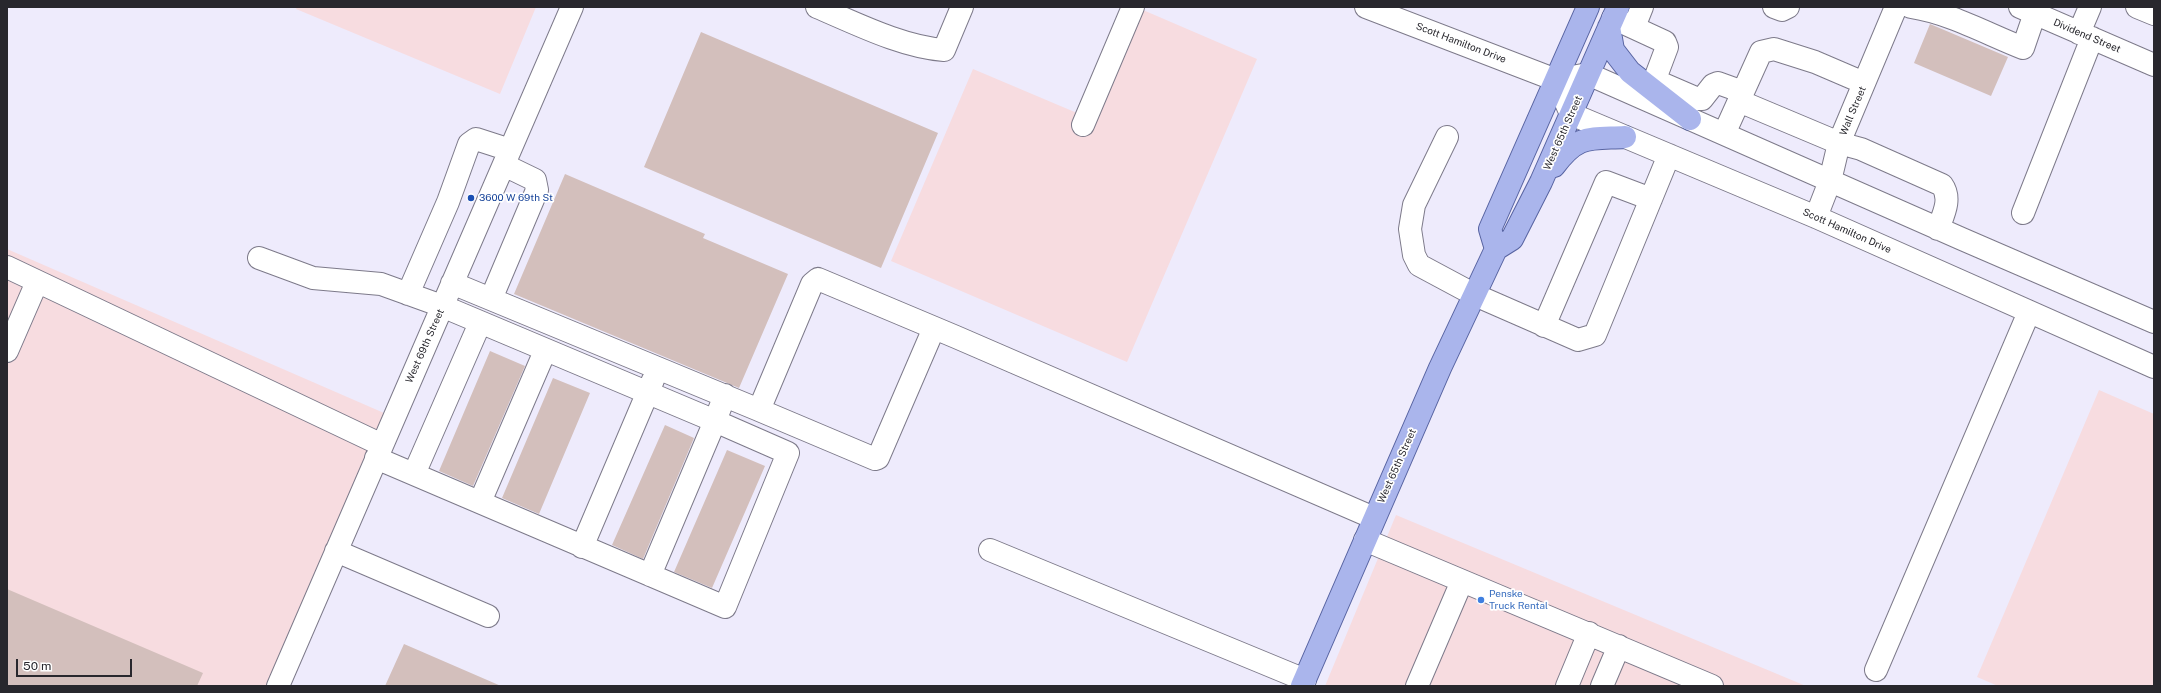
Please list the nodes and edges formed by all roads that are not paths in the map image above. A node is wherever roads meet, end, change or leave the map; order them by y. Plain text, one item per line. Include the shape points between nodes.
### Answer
1 (572, 7) edge
2 (817, 7) edge
3 (962, 7) edge
4 (1133, 7) edge
5 (1366, 7) edge
6 (1588, 7) edge
7 (1642, 7) edge
8 (1774, 7) edge
9 (1788, 7) edge
10 (1896, 7) edge
11 (1911, 7) edge
12 (2090, 7) edge
13 (2137, 7) edge
14 (2028, 10) edge
15 (2154, 14) edge
16 (1613, 17) edge
17 (1634, 27) junction
18 (2086, 36) junction
19 (2154, 65) edge
20 (1588, 74) junction
21 (1556, 80) junction
22 (1864, 83) junction
23 (1651, 89) junction
24 (1741, 97) junction
25 (1571, 114) junction
26 (1690, 119) joint
27 (1083, 125) dead end
28 (1724, 134) junction
29 (1447, 137) dead end
30 (1625, 137) junction
31 (1839, 143) junction
32 (1669, 155) junction
33 (507, 158) junction
34 (1830, 181) junction
35 (1541, 182) junction
36 (1651, 199) junction
37 (2023, 214) dead end
38 (1816, 217) junction
39 (1938, 229) junction
40 (1496, 249) junction
41 (259, 258) dead end
42 (7, 267) edge
43 (452, 283) junction
44 (45, 286) junction
45 (408, 294) junction
46 (1474, 295) junction
47 (491, 299) junction
48 (442, 306) junction
49 (2029, 312) junction
50 (2153, 318) edge
51 (480, 322) junction
52 (1544, 326) junction
53 (934, 328) junction
54 (7, 351) edge
55 (545, 351) junction
56 (2154, 367) edge
57 (658, 368) junction
58 (648, 393) junction
59 (725, 395) junction
60 (759, 410) junction
61 (715, 421) junction
62 (379, 452) junction
63 (414, 474) junction
64 (480, 502) junction
65 (1374, 518) junction
66 (1365, 540) junction
67 (582, 546) junction
68 (990, 550) dead end
69 (336, 551) junction
70 (650, 575) junction
71 (1462, 580) junction
72 (488, 616) dead end
73 (1589, 634) junction
74 (1619, 646) junction
75 (1876, 670) dead end
76 (1678, 679) edge
77 (1303, 683) edge
78 (278, 686) edge
79 (1417, 686) edge
80 (1567, 686) edge
81 (1602, 686) edge
82 (1712, 686) edge

1 - 33 street, West 69th Street
2 - 3 street via 927,49 944,50
4 - 27 street
5 - 21 street, Scott Hamilton Drive
6 - 21 main road
7 - 17 street
8 - 9 street via 1782,10
10 - 22 street, Wall Street
11 - 14 street via 1969,26 2023,48
12 - 18 street
13 - 15 street
14 - 18 street, Dividend Street
16 - 17 street
16 - 20 main road, West 65th Street
16 - 23 main road via 1613,50 1630,72
17 - 23 street via 1665,42 1667,47
18 - 19 street, Dividend Street
18 - 37 street
20 - 21 street
20 - 23 street
20 - 25 main road, West 65th Street
21 - 25 street
21 - 40 main road via 1490,229
22 - 24 street via 1815,62 1774,49 1762,52
22 - 31 street, Wall Street
23 - 24 street via 1702,99 1713,85 1718,83
23 - 26 main road
24 - 28 street
24 - 31 street
25 - 30 street, Scott Hamilton Drive
25 - 35 main road, West 65th Street
26 - 28 street
28 - 34 street
29 - 46 street via 1414,205 1410,229 1412,245 1419,265
30 - 32 street, Scott Hamilton Drive
30 - 35 main road via 1577,142 1563,154
31 - 34 street, Wall Street
31 - 39 street via 1867,152 1942,185 1947,199
32 - 36 street
32 - 38 street, Scott Hamilton Drive
33 - 43 street, West 69th Street
33 - 45 street via 476,139 469,144 448,202
33 - 47 street via 535,180 537,190
34 - 38 street, Wall Street
34 - 39 street
35 - 40 main road, West 65th Street via 1512,239
36 - 52 street via 1595,335 1578,340
36 - 52 street via 1606,182
38 - 49 street, Scott Hamilton Drive
39 - 50 street
40 - 46 main road, West 65th Street
41 - 45 street via 312,278 381,284
42 - 44 street
43 - 47 street
43 - 48 street, West 69th Street
44 - 54 street
44 - 62 street via 301,408
45 - 48 street
46 - 52 street
46 - 65 main road, West 65th Street
47 - 57 street
48 - 51 street
48 - 62 street, West 69th Street
49 - 56 street, Scott Hamilton Drive
49 - 75 street
51 - 55 street
51 - 63 street
53 - 60 street via 818,279 815,280
53 - 60 street via 878,458 875,459
53 - 65 street
55 - 58 street
55 - 64 street
57 - 58 street
57 - 59 street
58 - 61 street
58 - 67 street
59 - 60 street
59 - 61 street
61 - 70 street
61 - 70 street via 788,453 728,600 725,607
62 - 63 street
62 - 69 street, West 69th Street
63 - 64 street
64 - 67 street
65 - 66 main road, West 65th Street
66 - 71 street
66 - 77 main road, West 65th Street
67 - 70 street
68 - 77 street
69 - 72 street
69 - 78 street, West 69th Street
71 - 73 street
71 - 79 street
73 - 74 street
73 - 80 street
74 - 76 street
74 - 81 street
76 - 82 street

